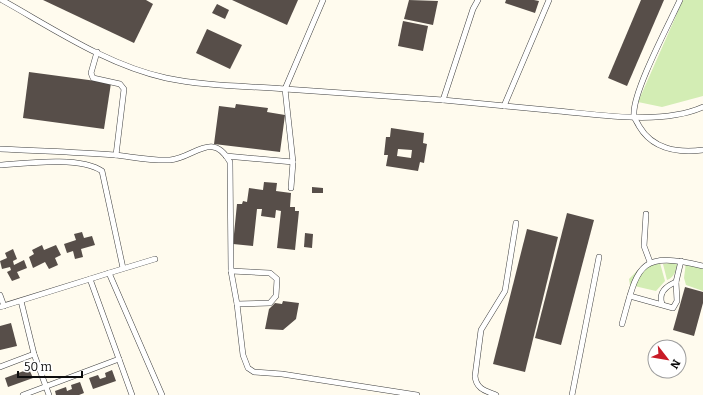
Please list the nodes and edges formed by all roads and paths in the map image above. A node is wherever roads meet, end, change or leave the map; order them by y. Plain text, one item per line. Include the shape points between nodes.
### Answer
1 (2, 0) edge
2 (323, 0) edge
3 (478, 0) edge
4 (548, 0) edge
5 (680, 0) edge
6 (97, 52) junction
7 (284, 89) junction
8 (443, 100) junction
9 (504, 106) junction
10 (703, 108) edge
11 (634, 116) junction
12 (0, 149) edge
13 (703, 150) edge
14 (116, 155) junction
15 (226, 156) junction
16 (293, 162) junction
17 (0, 165) edge
18 (291, 188) dead end
19 (646, 214) dead end
20 (516, 223) dead end
21 (599, 257) dead end
22 (155, 259) dead end
23 (681, 260) junction
24 (650, 262) junction
25 (703, 266) edge
26 (123, 268) junction
27 (231, 271) junction
28 (109, 274) junction
29 (90, 279) junction
30 (676, 282) junction
31 (0, 295) edge
32 (630, 296) junction
33 (21, 301) junction
34 (238, 304) junction
35 (662, 304) junction
36 (2, 307) edge
37 (622, 324) dead end
38 (34, 354) junction
39 (119, 359) junction
40 (0, 367) edge
41 (46, 388) junction
42 (23, 395) edge
43 (49, 395) edge
44 (132, 395) edge
45 (162, 395) edge
46 (417, 395) edge
47 (496, 395) edge
48 (572, 395) edge

1 - 6 lane
2 - 7 lane
3 - 8 lane
4 - 9 lane
5 - 11 lane via 637,96
6 - 7 lane via 128,67 167,78
6 - 14 lane via 93,78 120,84 124,89
7 - 8 lane
7 - 16 lane
8 - 9 lane
9 - 11 lane via 620,117
10 - 11 lane via 665,117
11 - 13 lane via 644,134 662,147 688,152
12 - 14 lane
14 - 15 lane via 171,160 182,158 207,146 214,147
15 - 16 lane
15 - 27 lane via 230,162 231,178
16 - 18 lane
17 - 26 lane via 34,162 81,163 95,166 102,172
19 - 24 lane via 644,246
20 - 47 lane via 505,291 481,330 474,376 479,387
21 - 48 lane
22 - 26 lane
23 - 24 lane
23 - 25 lane
23 - 30 lane
24 - 32 lane via 638,274
26 - 28 lane
27 - 34 lane
27 - 34 lane via 270,273 277,279 276,296 270,303
28 - 29 lane
28 - 45 lane
29 - 33 lane
29 - 39 lane
30 - 35 lane via 662,292
30 - 35 lane via 675,306 673,308
31 - 36 lane
32 - 35 lane
32 - 37 lane
33 - 36 lane
33 - 38 lane
34 - 46 lane via 243,355 248,368 254,372
38 - 40 lane
38 - 41 lane
39 - 41 lane
39 - 44 lane
41 - 42 lane
41 - 43 lane

